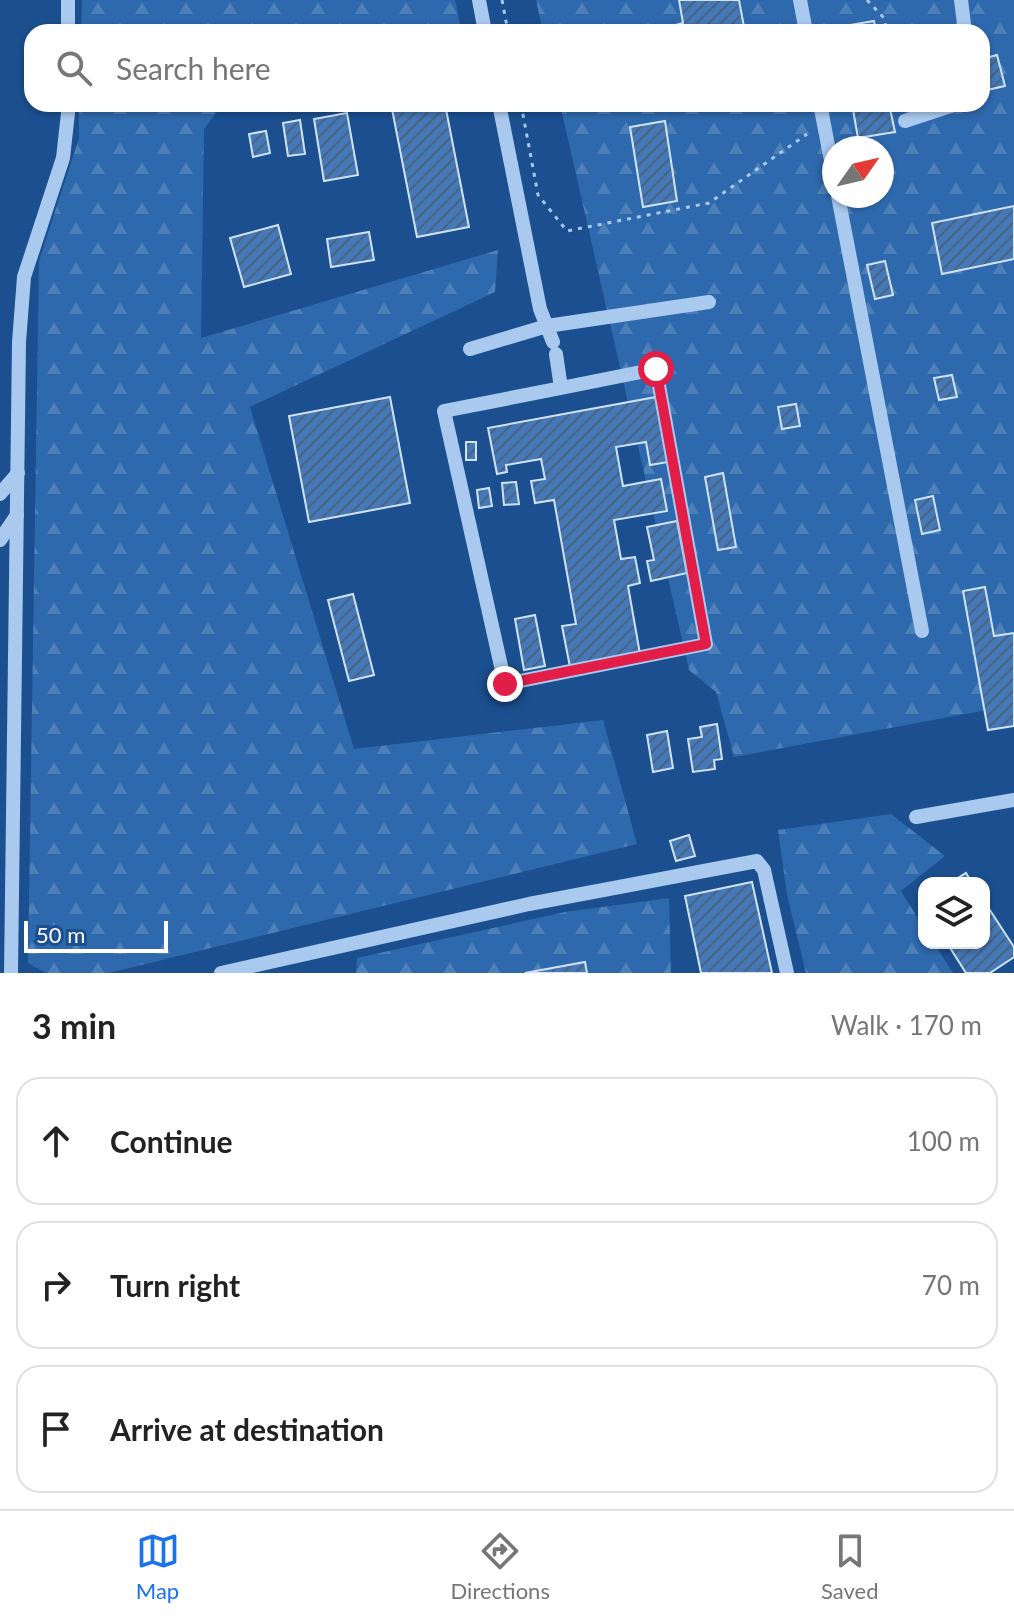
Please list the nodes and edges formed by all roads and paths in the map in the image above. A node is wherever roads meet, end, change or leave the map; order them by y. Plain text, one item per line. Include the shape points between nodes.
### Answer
1 (68, 0) edge
2 (479, 0) edge
3 (502, 0) edge
4 (800, 0) edge
5 (867, 0) edge
6 (961, 0) edge
7 (68, 24) edge
8 (484, 24) edge
9 (506, 24) edge
10 (804, 24) edge
11 (885, 24) edge
12 (964, 24) edge
13 (68, 112) edge
14 (501, 112) edge
15 (522, 112) edge
16 (821, 112) edge
17 (932, 112) edge
18 (905, 121) dead end
19 (823, 122) junction
20 (826, 136) edge
21 (840, 208) edge
22 (709, 302) dead end
23 (547, 326) junction
24 (470, 349) dead end
25 (561, 388) junction
26 (18, 473) junction
27 (0, 494) edge
28 (17, 515) junction
29 (0, 540) edge
30 (922, 631) dead end
31 (1014, 800) edge
32 (916, 817) dead end
33 (11, 973) edge
34 (221, 973) edge
35 (787, 973) edge

1 - 7 street
2 - 8 street
3 - 9 path
4 - 10 street
5 - 11 path
6 - 12 street
13 - 26 street via 63,158 24,277
14 - 23 street
15 - 19 path via 538,195 567,231 709,203
16 - 19 street
17 - 18 street
19 - 20 street
21 - 30 street
22 - 23 street
23 - 24 street
23 - 25 street
25 - 25 street via 656,369 706,644 505,684 444,411
26 - 27 street
26 - 28 street
28 - 29 street
28 - 33 street
31 - 32 street
34 - 35 street via 529,904 757,861 764,870

